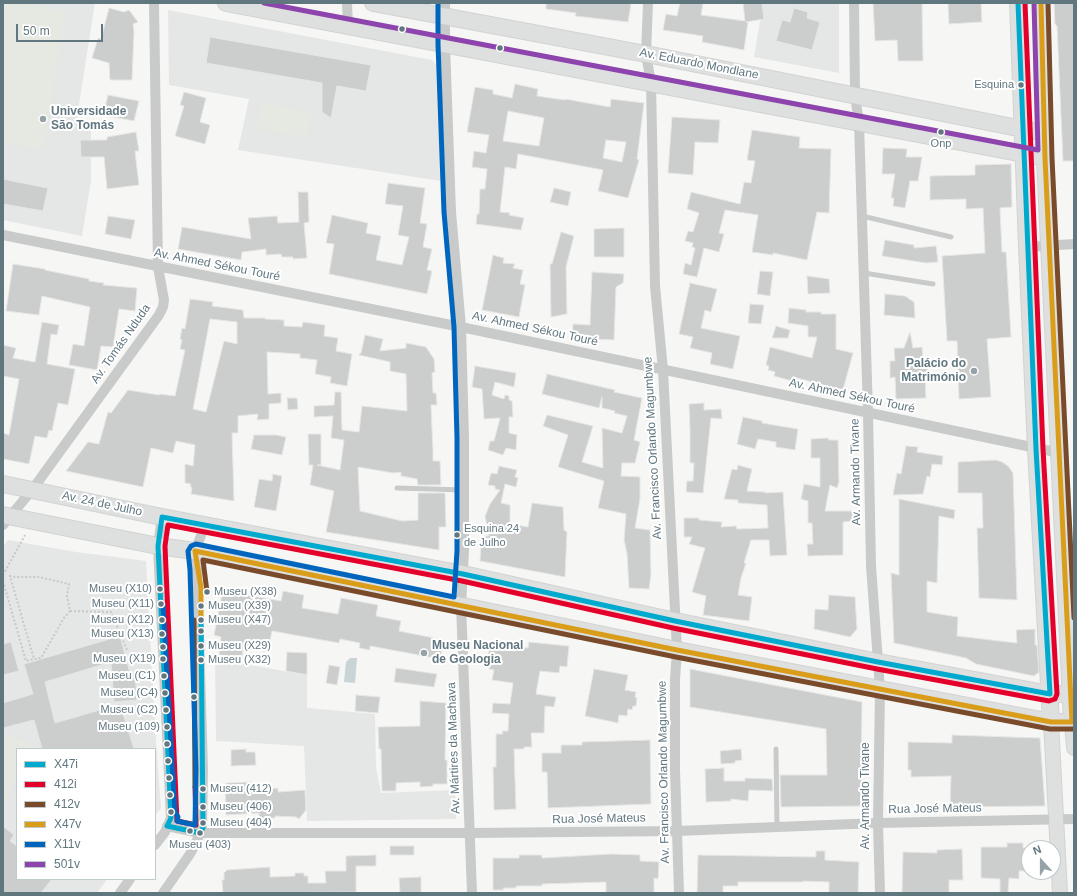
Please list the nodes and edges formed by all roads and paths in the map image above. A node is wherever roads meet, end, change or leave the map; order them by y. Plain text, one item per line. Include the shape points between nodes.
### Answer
1 (154, 3) edge
2 (226, 3) edge
3 (346, 3) edge
4 (373, 3) edge
5 (648, 3) edge
6 (854, 3) edge
7 (1018, 3) edge
8 (1041, 3) edge
9 (445, 10) edge
10 (348, 26) junction
11 (445, 44) junction
12 (646, 54) junction
13 (651, 83) junction
14 (855, 95) junction
15 (859, 123) junction
16 (1023, 129) junction
17 (1045, 132) junction
18 (1023, 154) junction
19 (1045, 158) junction
20 (862, 216) junction
21 (3, 235) edge
22 (951, 237) dead end
23 (1074, 244) edge
24 (1049, 245) junction
25 (1027, 247) junction
26 (158, 267) junction
27 (864, 273) junction
28 (933, 284) dead end
29 (461, 327) junction
30 (663, 370) junction
31 (868, 413) junction
32 (1036, 449) junction
33 (1060, 453) junction
34 (3, 484) edge
35 (397, 488) dead end
36 (32, 490) junction
37 (464, 490) junction
38 (162, 517) junction
39 (5, 519) edge
40 (205, 525) junction
41 (25, 536) dead end
42 (158, 546) junction
43 (194, 551) junction
44 (462, 574) junction
45 (3, 575) edge
46 (3, 582) edge
47 (461, 605) junction
48 (70, 611) junction
49 (675, 621) junction
50 (127, 650) dead end
51 (677, 650) junction
52 (34, 659) junction
53 (878, 662) junction
54 (880, 689) junction
55 (1050, 694) junction
56 (1073, 694) edge
57 (1051, 722) junction
58 (1072, 722) junction
59 (1074, 748) edge
60 (776, 749) dead end
61 (1056, 819) junction
62 (1074, 819) edge
63 (878, 823) junction
64 (168, 825) junction
65 (777, 827) junction
66 (677, 831) junction
67 (201, 832) junction
68 (471, 833) junction
69 (156, 838) edge
70 (156, 843) edge
71 (124, 880) edge
72 (129, 880) edge
73 (114, 893) edge
74 (120, 893) edge
75 (164, 893) edge
76 (472, 893) edge
77 (679, 893) edge
78 (880, 893) edge
79 (1060, 893) edge

1 - 26 street, Av. Tomás Nduda
2 - 10 main road
3 - 10 street
4 - 9 main road, Av. Eduardo Mondlane
5 - 12 street, Av. Francisco Orlando Magumbwe
6 - 14 street, Av. Armando Tivane
7 - 16 main road
8 - 17 main road
9 - 11 street, Av. Mártires da Machava
9 - 12 main road, Av. Eduardo Mondlane
10 - 11 main road
11 - 13 main road
11 - 29 street, Av. Mártires da Machava via 451,212
12 - 13 street, Av. Francisco Orlando Magumbwe
12 - 14 main road, Av. Eduardo Mondlane
13 - 15 main road
13 - 30 street, Av. Francisco Orlando Magumbwe via 654,286
14 - 15 street, Av. Armando Tivane
14 - 16 main road, Av. Eduardo Mondlane
15 - 18 main road
15 - 20 street, Av. Armando Tivane
16 - 17 main road, Av. Eduardo Mondlane
16 - 18 main road
17 - 19 main road
18 - 19 main road
18 - 25 main road
19 - 24 main road
20 - 22 lane
20 - 27 street, Av. Armando Tivane
21 - 26 street, Av. Ahmed Sékou Touré
23 - 24 street
24 - 25 street
24 - 33 main road
25 - 32 main road
26 - 29 street, Av. Ahmed Sékou Touré
26 - 36 street, Av. Tomás Nduda via 164,300 159,315
27 - 28 lane
27 - 31 street, Av. Armando Tivane
29 - 30 street, Av. Ahmed Sékou Touré
29 - 37 street, Av. Mártires da Machava
30 - 31 street, Av. Ahmed Sékou Touré
30 - 49 street, Av. Francisco Orlando Magumbwe
31 - 32 street, Av. Ahmed Sékou Touré
31 - 53 street, Av. Armando Tivane via 870,566
32 - 33 street, Av. Ahmed Sékou Touré
32 - 55 main road
33 - 56 main road
34 - 36 main road, Av. 24 de Julho
35 - 37 lane
36 - 38 main road, Av. 24 de Julho
36 - 39 street, Av. Tomás Nduda
37 - 44 street, Av. Mártires da Machava
38 - 40 main road, Av. 24 de Julho
38 - 42 street
39 - 42 main road
40 - 43 street
40 - 44 main road, Av. 24 de Julho
41 - 45 path
42 - 43 main road
42 - 64 street
43 - 47 main road
43 - 67 street via 197,570 202,727
44 - 47 street, Av. Mártires da Machava
44 - 49 main road, Av. 24 de Julho
46 - 52 path via 26,661
47 - 51 main road
47 - 68 street, Av. Mártires da Machava
48 - 50 path via 111,612
48 - 52 path via 41,658
48 - 52 path via 68,584 39,577 10,576
49 - 51 street, Av. Francisco Orlando Magumbwe
49 - 53 main road, Av. 24 de Julho
51 - 54 main road
51 - 66 street, Av. Francisco Orlando Magumbwe
53 - 54 street, Av. Armando Tivane
53 - 55 main road, Av. 24 de Julho
54 - 57 main road
54 - 63 street, Av. Armando Tivane
55 - 56 main road, Av. 24 de Julho
55 - 57 main road
56 - 58 main road
57 - 58 main road
57 - 61 main road
58 - 59 main road
60 - 65 lane
61 - 62 street, Rua José Mateus
61 - 63 street, Rua José Mateus
61 - 79 main road
63 - 65 street, Rua José Mateus
63 - 78 street, Av. Armando Tivane
64 - 67 street, Rua José Mateus
64 - 69 lane
64 - 70 street
65 - 66 street, Rua José Mateus
66 - 68 street, Rua José Mateus
66 - 77 street, Av. Francisco Orlando Magumbwe
67 - 68 street, Rua José Mateus
67 - 75 street
68 - 76 street, Av. Mártires da Machava
71 - 73 lane
72 - 74 street

